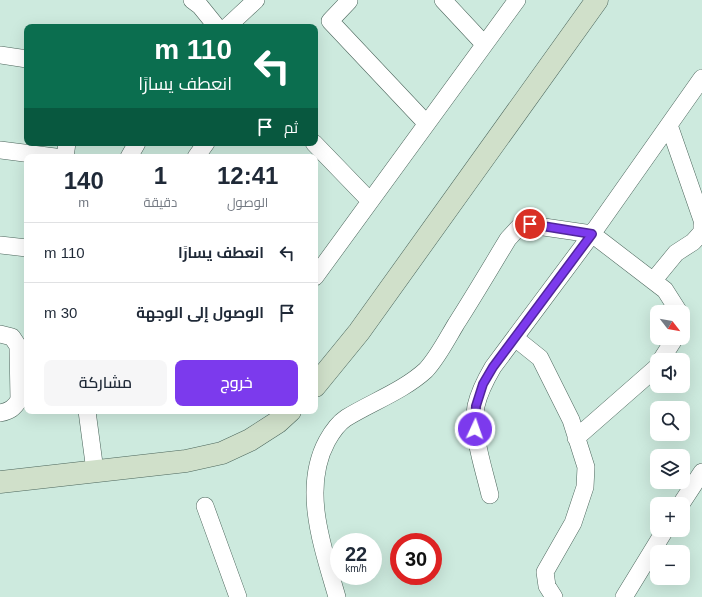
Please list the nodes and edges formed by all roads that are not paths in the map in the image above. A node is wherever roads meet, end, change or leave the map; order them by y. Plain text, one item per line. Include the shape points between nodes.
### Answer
1 (192, 0) edge
2 (256, 0) edge
3 (443, 0) edge
4 (516, 0) edge
5 (597, 0) edge
6 (349, 1) dead end
7 (215, 24) edge
8 (230, 24) edge
9 (484, 44) junction
10 (0, 55) edge
11 (24, 59) edge
12 (702, 78) edge
13 (426, 123) junction
14 (669, 125) junction
15 (317, 146) edge
16 (0, 150) edge
17 (31, 154) edge
18 (370, 201) junction
19 (702, 220) edge
20 (702, 225) edge
21 (592, 234) junction
22 (0, 245) edge
23 (24, 248) edge
24 (318, 273) edge
25 (653, 281) junction
26 (675, 305) edge
27 (0, 334) edge
28 (515, 338) junction
29 (650, 373) edge
30 (318, 382) edge
31 (0, 413) edge
32 (87, 414) edge
33 (287, 414) edge
34 (576, 438) junction
35 (95, 471) junction
36 (702, 472) edge
37 (0, 482) edge
38 (490, 495) dead end
39 (686, 497) edge
40 (205, 506) dead end
41 (662, 537) edge
42 (238, 597) edge
43 (336, 597) edge
44 (554, 597) edge
45 (624, 597) edge

1 - 7 street
2 - 8 street
3 - 9 street
4 - 9 street
5 - 30 street via 359,332
6 - 13 street via 330,21
9 - 13 street
10 - 11 street
12 - 14 street
13 - 18 street
14 - 19 street
14 - 21 street
15 - 18 street
16 - 17 street
18 - 24 street
20 - 25 street via 702,232 693,242 676,253
21 - 25 street
21 - 28 street
21 - 43 street via 530,224 519,227 508,239 428,368 414,380 345,419 333,430 322,449 316,470 315,498 320,536
22 - 23 street
25 - 26 street via 665,290
27 - 31 street via 12,337 18,346 19,400 15,407
28 - 34 street via 540,358 571,420
28 - 38 street via 483,384 476,406 475,429
29 - 34 street
32 - 35 street
33 - 35 street via 250,440 222,453 186,461
34 - 44 street via 586,467 585,487 573,523 545,572 547,586
35 - 37 street
36 - 39 street
40 - 42 street
41 - 45 street

